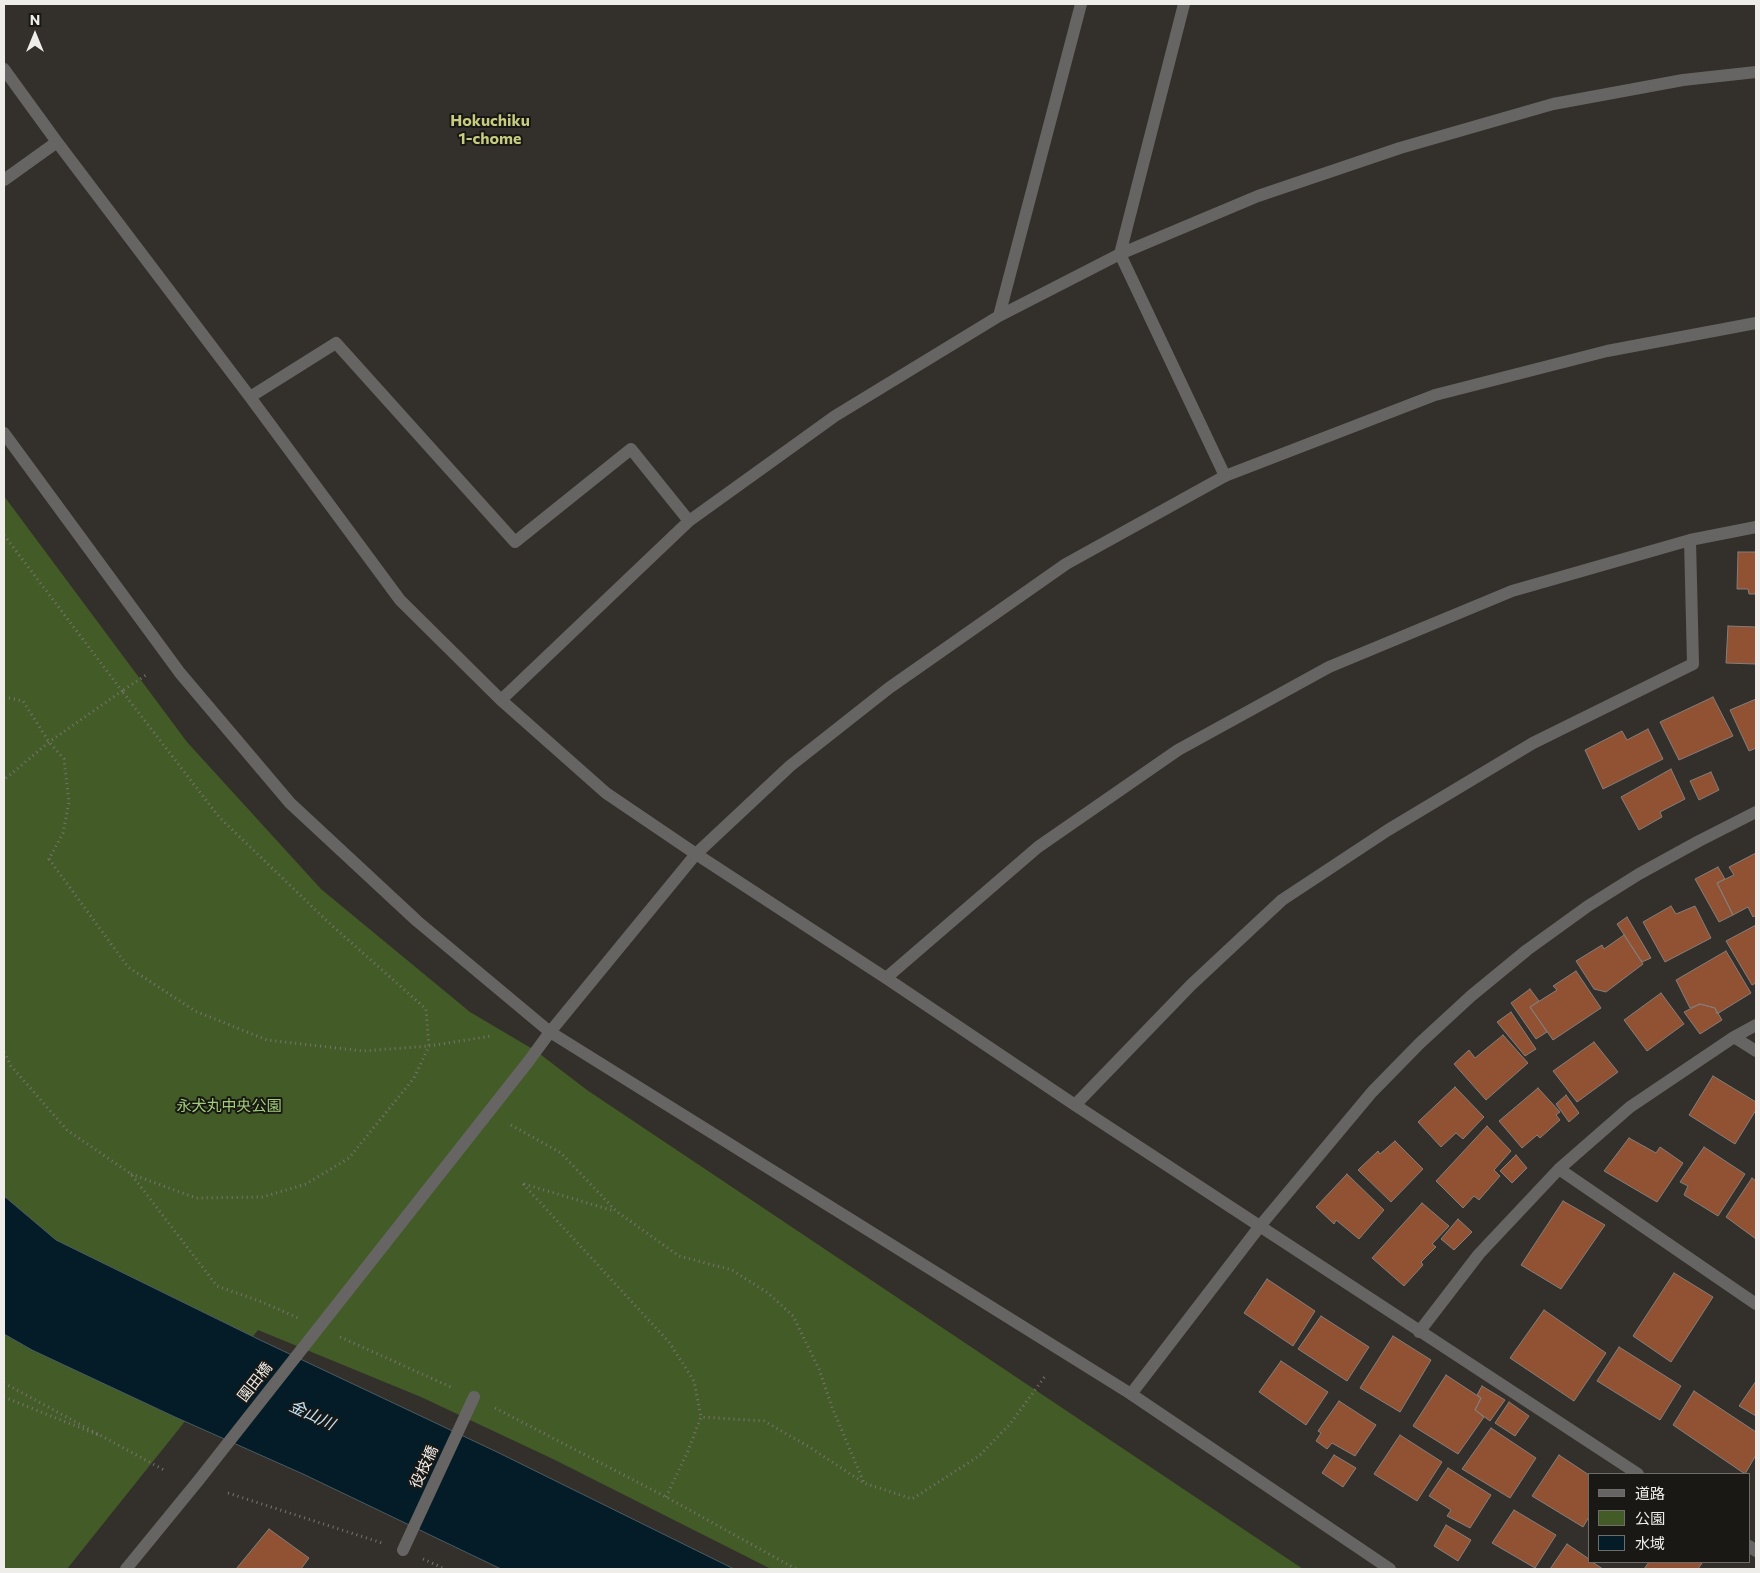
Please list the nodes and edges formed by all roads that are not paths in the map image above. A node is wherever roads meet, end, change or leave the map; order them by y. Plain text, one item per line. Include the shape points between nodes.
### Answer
1 (1081, 4) edge
2 (1184, 4) edge
3 (4, 69) edge
4 (1756, 72) edge
5 (57, 142) junction
6 (4, 180) edge
7 (1120, 254) junction
8 (999, 316) junction
9 (1756, 323) edge
10 (250, 397) junction
11 (4, 433) edge
12 (1225, 476) junction
13 (689, 521) junction
14 (1756, 527) edge
15 (1690, 540) junction
16 (501, 700) junction
17 (1756, 812) edge
18 (696, 854) junction
19 (886, 978) junction
20 (1756, 1025) edge
21 (550, 1032) junction
22 (1734, 1037) junction
23 (1756, 1051) edge
24 (1075, 1105) junction
25 (1559, 1169) junction
26 (1260, 1226) junction
27 (1756, 1304) edge
28 (1419, 1332) junction
29 (1131, 1394) junction
30 (474, 1397) road end
31 (1636, 1473) edge
32 (403, 1550) road end
33 (126, 1569) edge
34 (1390, 1569) edge

1 - 8 street
2 - 7 street
3 - 5 street
4 - 7 street via 1683,80 1552,104 1400,148 1258,196
5 - 6 street
5 - 10 street
7 - 8 street
7 - 12 street
8 - 13 street via 835,416
9 - 12 street, 園田橋 via 1607,351 1435,395
10 - 13 street via 336,343 516,542 630,450
10 - 16 street via 400,600
11 - 21 street via 180,673 290,803 417,921
12 - 18 street, 園田橋 via 1066,564 889,688 790,766
13 - 16 street
14 - 15 street
15 - 19 street via 1512,591 1312,676 1178,750 1038,847
15 - 24 street via 1692,664 1533,743 1388,830 1282,900 1191,985
16 - 18 street via 606,792
17 - 26 street via 1690,845 1588,906 1471,996 1372,1092
18 - 19 street
18 - 21 street, 園田橋
19 - 24 street
20 - 22 street
21 - 29 street
21 - 33 street, 園田橋
22 - 23 street
22 - 25 street via 1630,1107
24 - 26 street
25 - 27 street
25 - 28 street via 1479,1254
26 - 28 street
26 - 29 street
28 - 31 street
29 - 34 street
30 - 32 street, 役枝橋

